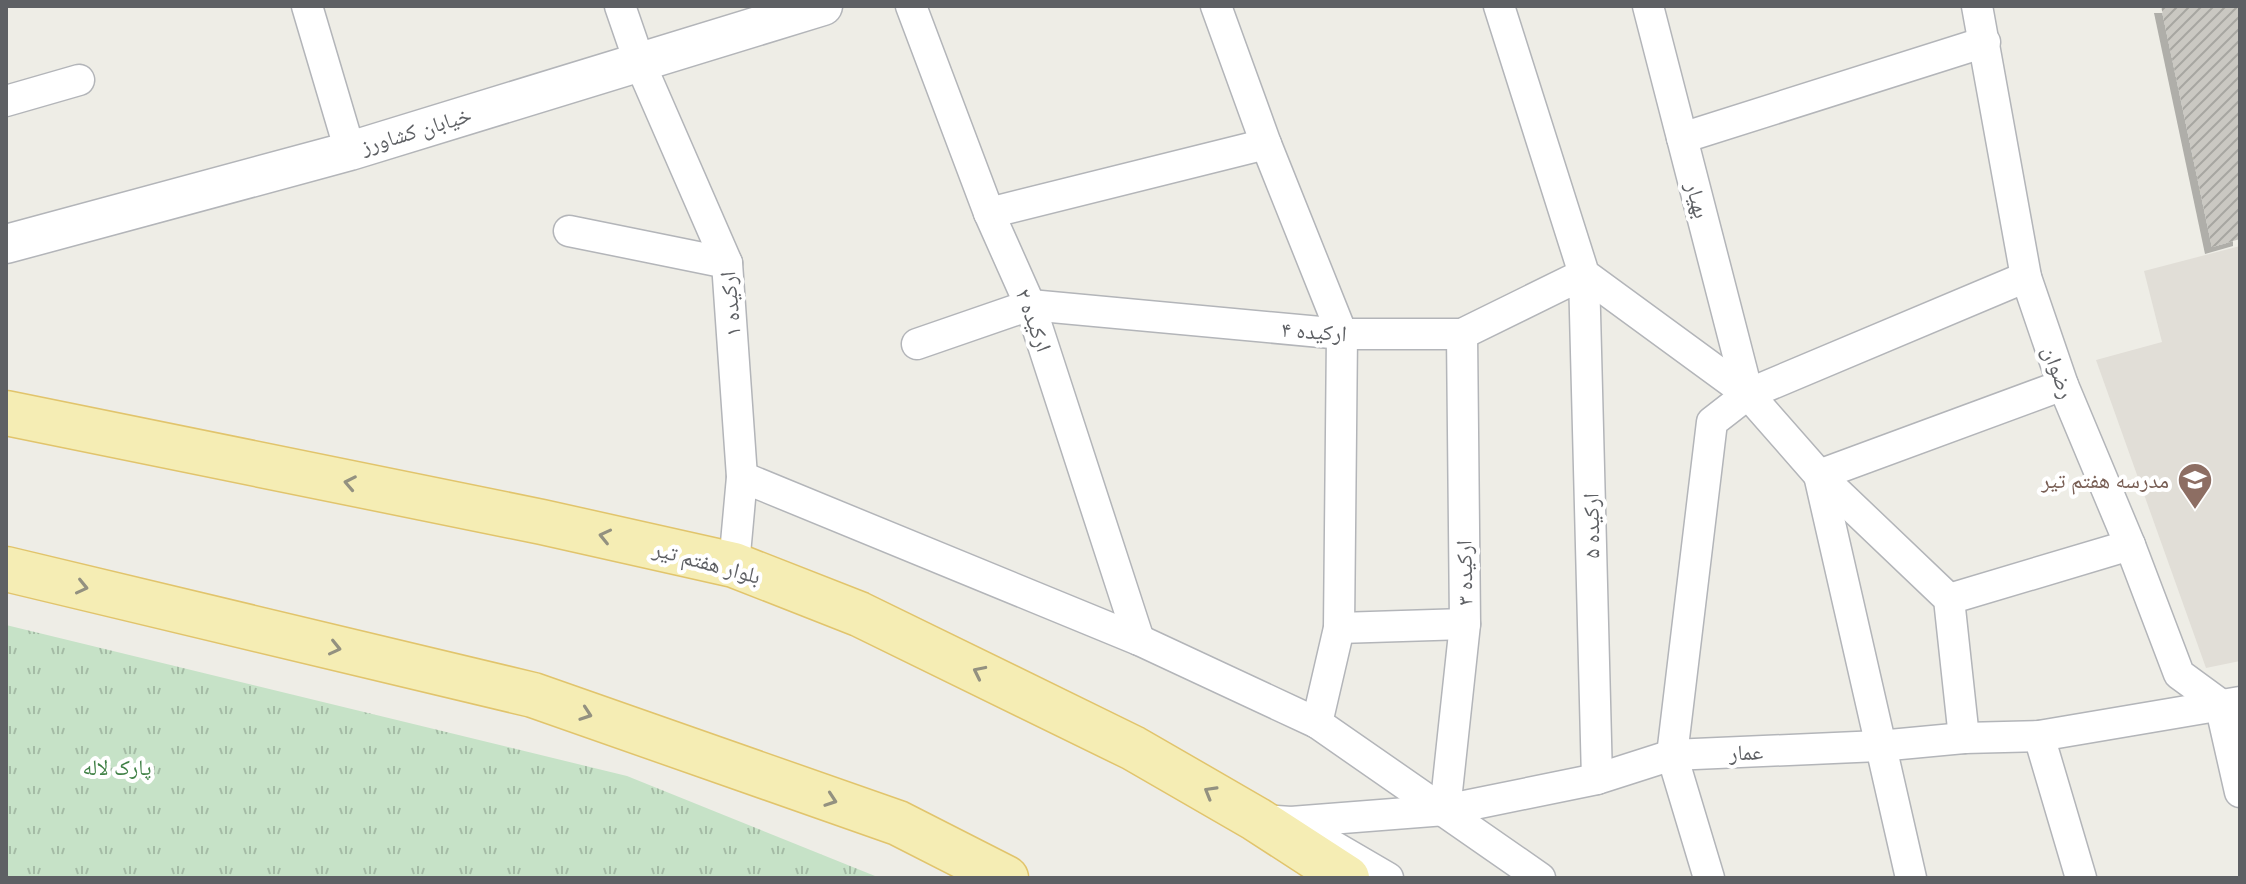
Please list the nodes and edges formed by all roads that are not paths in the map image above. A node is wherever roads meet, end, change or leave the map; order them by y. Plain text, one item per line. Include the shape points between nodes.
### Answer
1 (307, 6) edge
2 (620, 6) edge
3 (823, 6) edge
4 (911, 6) edge
5 (1216, 6) edge
6 (1499, 6) edge
7 (1648, 6) edge
8 (1977, 6) edge
9 (1985, 42) junction
10 (639, 61) junction
11 (79, 80) dead end
12 (6, 101) edge
13 (1682, 138) junction
14 (1266, 144) junction
15 (350, 151) junction
16 (989, 213) junction
17 (569, 231) dead end
18 (6, 244) edge
19 (727, 263) junction
20 (1584, 274) junction
21 (2026, 277) junction
22 (1030, 305) junction
23 (1342, 334) junction
24 (1462, 334) junction
25 (917, 344) dead end
26 (2063, 385) junction
27 (1748, 394) junction
28 (6, 413) edge
29 (1819, 475) junction
30 (742, 477) junction
31 (2130, 545) junction
32 (734, 565) junction
33 (6, 569) edge
34 (1949, 599) junction
35 (1465, 624) junction
36 (1339, 628) junction
37 (1139, 640) junction
38 (2230, 703) edge
39 (1317, 723) junction
40 (2039, 736) junction
41 (1964, 738) junction
42 (1879, 746) junction
43 (1672, 755) junction
44 (1597, 779) junction
45 (2240, 792) edge
46 (1445, 810) junction
47 (1274, 821) junction
48 (1006, 878) edge
49 (1347, 878) edge
50 (1388, 878) edge
51 (1540, 878) edge
52 (1709, 878) edge
53 (1911, 878) edge
54 (2081, 878) edge

1 - 15 street
2 - 10 street, ارکیده ۱
3 - 10 street, خیابان کشاورز
4 - 16 street, ارکیده ۲
5 - 14 street
6 - 20 street, ارکیده ۵
7 - 13 street, بهیار
8 - 9 street, رضوان
9 - 13 street
9 - 21 street, رضوان
10 - 15 street, خیابان کشاورز
10 - 19 street, ارکیده ۱
11 - 12 street
13 - 27 street, بهیار
14 - 16 street
14 - 23 street
15 - 18 street, خیابان کشاورز
16 - 22 street, ارکیده ۲
17 - 19 street
19 - 30 street, ارکیده ۱
20 - 24 street, ارکیده ۴
20 - 27 street
20 - 44 street, ارکیده ۵
21 - 26 street, رضوان
21 - 27 street
22 - 23 street, ارکیده ۴
22 - 25 street
22 - 37 street, ارکیده ۲
23 - 24 street, ارکیده ۴
23 - 36 street
24 - 35 street, ارکیده ۳
26 - 29 street
26 - 31 street, رضوان
27 - 29 street
27 - 43 street via 1712,422
32 -> 28 main road, بلوار هفتم تیر
29 - 34 street
29 - 42 street
30 - 32 street, ارکیده ۱
30 - 37 street
31 - 34 street
31 - 38 street, رضوان via 2179,674
47 -> 32 main road, بلوار هفتم تیر via 859,614
33 -> 48 main road via 533,695 898,823
34 - 41 street
35 - 36 street
35 - 46 street, ارکیده ۳
36 - 39 street
37 - 39 street
38 - 40 street, عمار
38 - 45 street
39 - 46 street
40 - 41 street, عمار
40 - 54 street
41 - 42 street, عمار
42 - 43 street, عمار
42 - 53 street
43 - 44 street, عمار
43 - 52 street
44 - 46 street, عمار
46 - 47 street, عمار
46 - 51 street
47 - 49 main road, بلوار هفتم تیر
47 - 50 street

